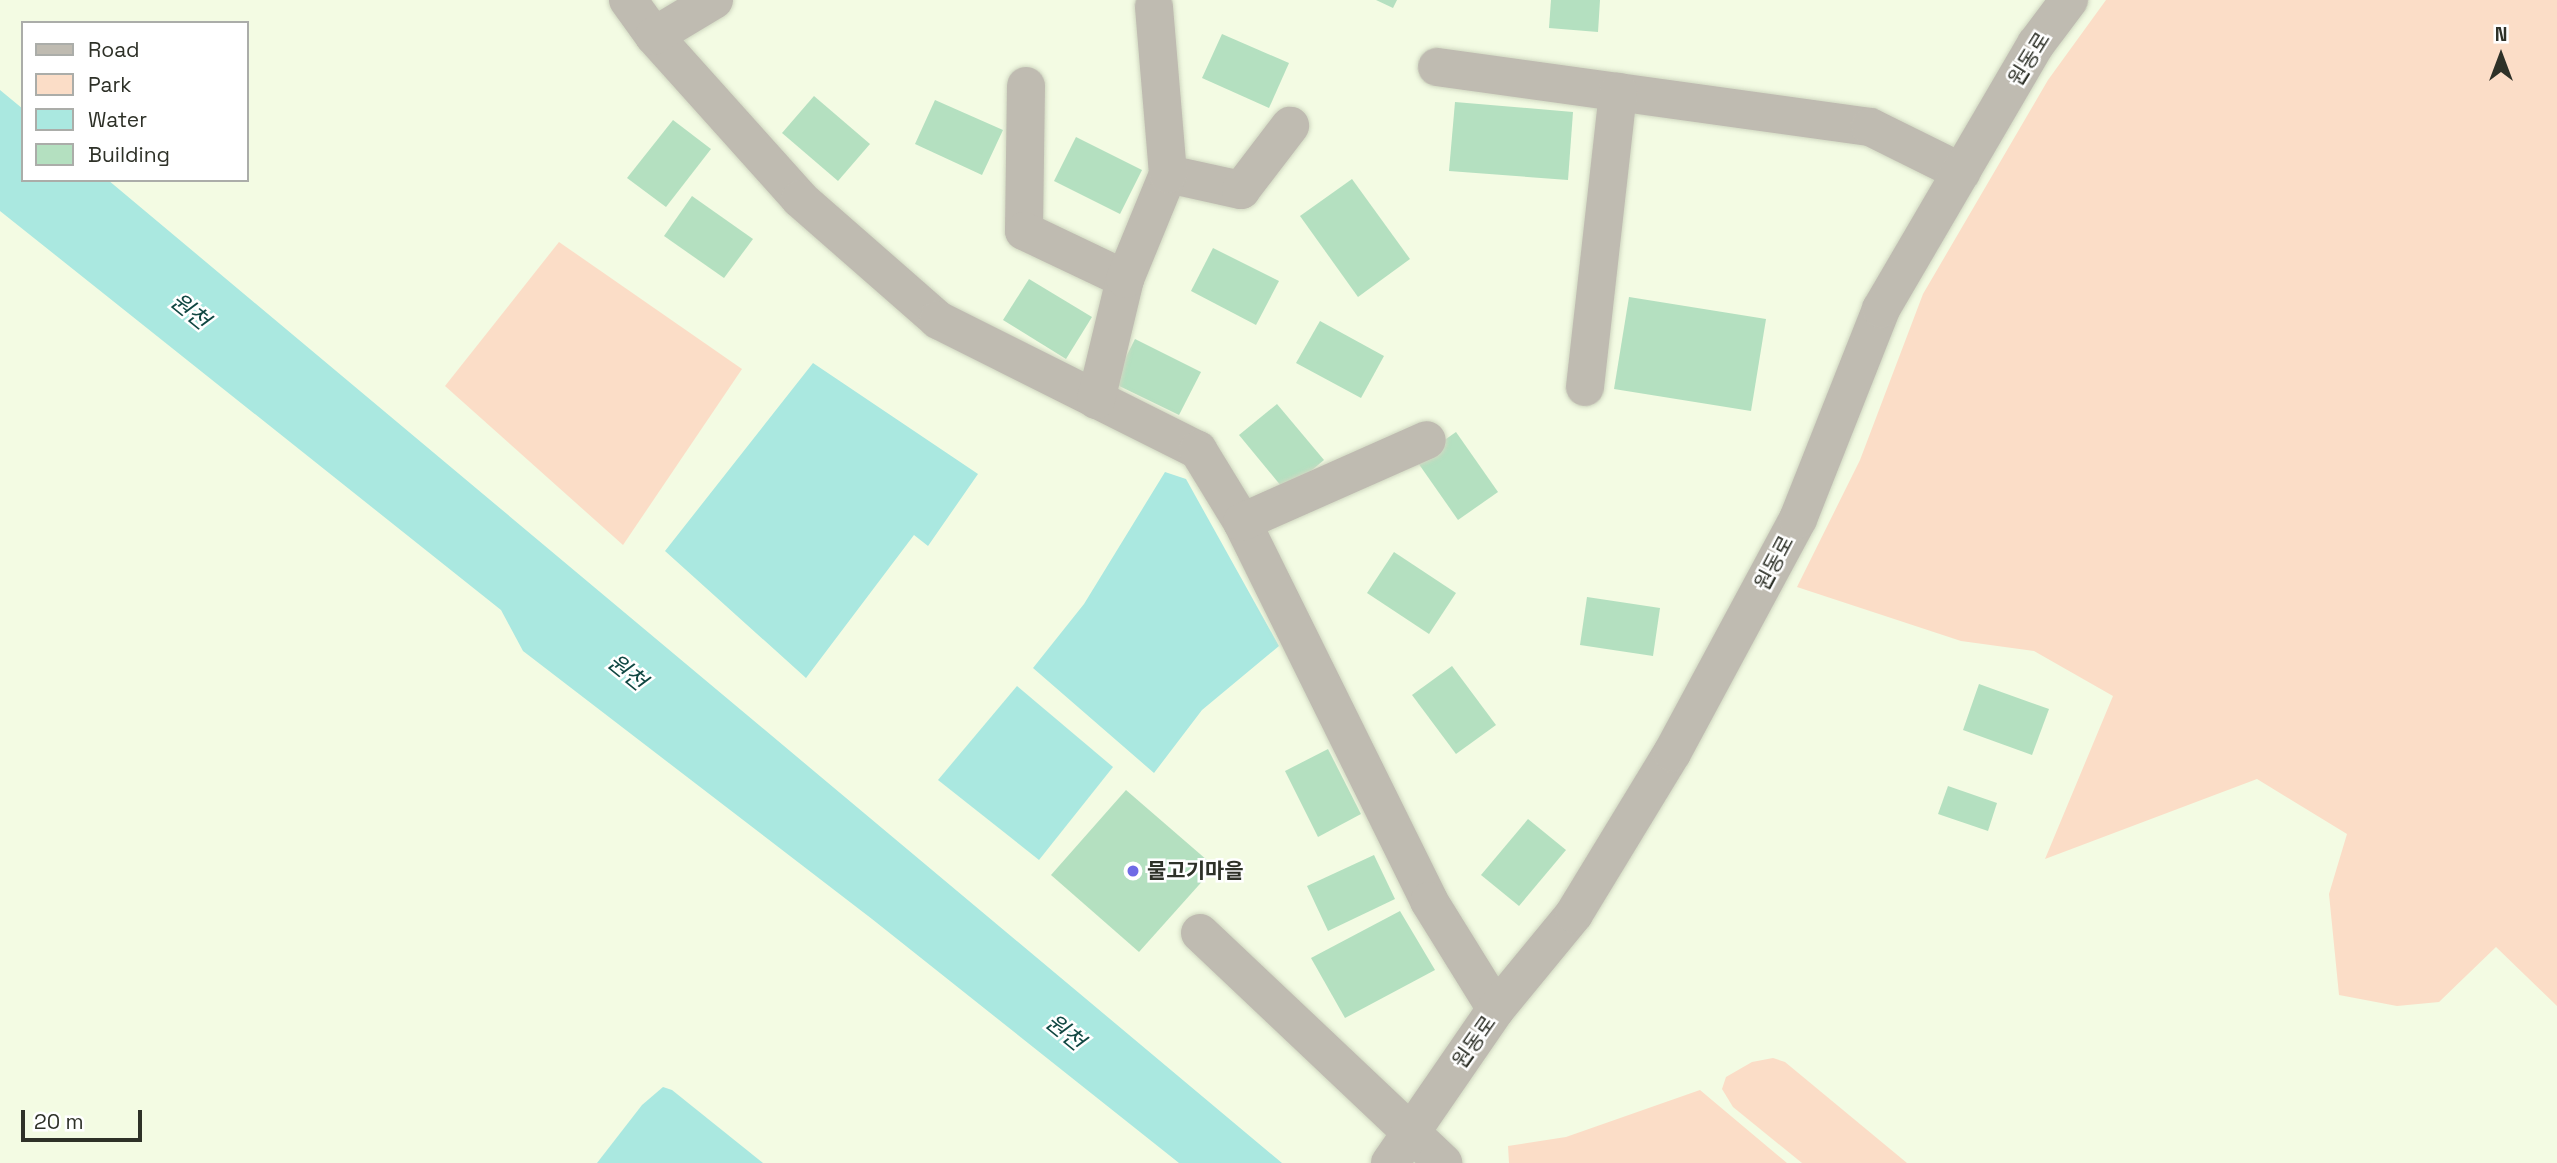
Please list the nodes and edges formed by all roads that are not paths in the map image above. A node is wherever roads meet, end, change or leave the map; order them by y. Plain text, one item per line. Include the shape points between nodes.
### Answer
1 (628, 0) edge
2 (714, 0) edge
3 (2069, 0) edge
4 (1154, 7) dead end
5 (654, 36) junction
6 (1437, 67) dead end
7 (1026, 86) dead end
8 (1618, 92) junction
9 (1290, 126) dead end
10 (1961, 172) junction
11 (1168, 174) junction
12 (1125, 279) junction
13 (1585, 387) dead end
14 (1096, 400) junction
15 (1427, 440) dead end
16 (1242, 522) junction
17 (1200, 933) dead end
18 (1496, 1009) junction
19 (1400, 1149) edge
20 (1443, 1163) edge

1 - 5 street
2 - 5 street
3 - 10 street, 원동로 via 2036,44
4 - 11 street
5 - 14 street via 800,199 938,320
6 - 8 street
7 - 12 street via 1024,231
8 - 10 street via 1870,127
8 - 13 street
9 - 11 street via 1241,190
10 - 18 street, 원동로 via 1881,309 1798,519 1672,753 1574,914
11 - 12 street
12 - 14 street
14 - 16 street via 1198,450
15 - 16 street
16 - 18 street via 1429,901
17 - 19 street
18 - 19 street, 원동로
19 - 20 street

